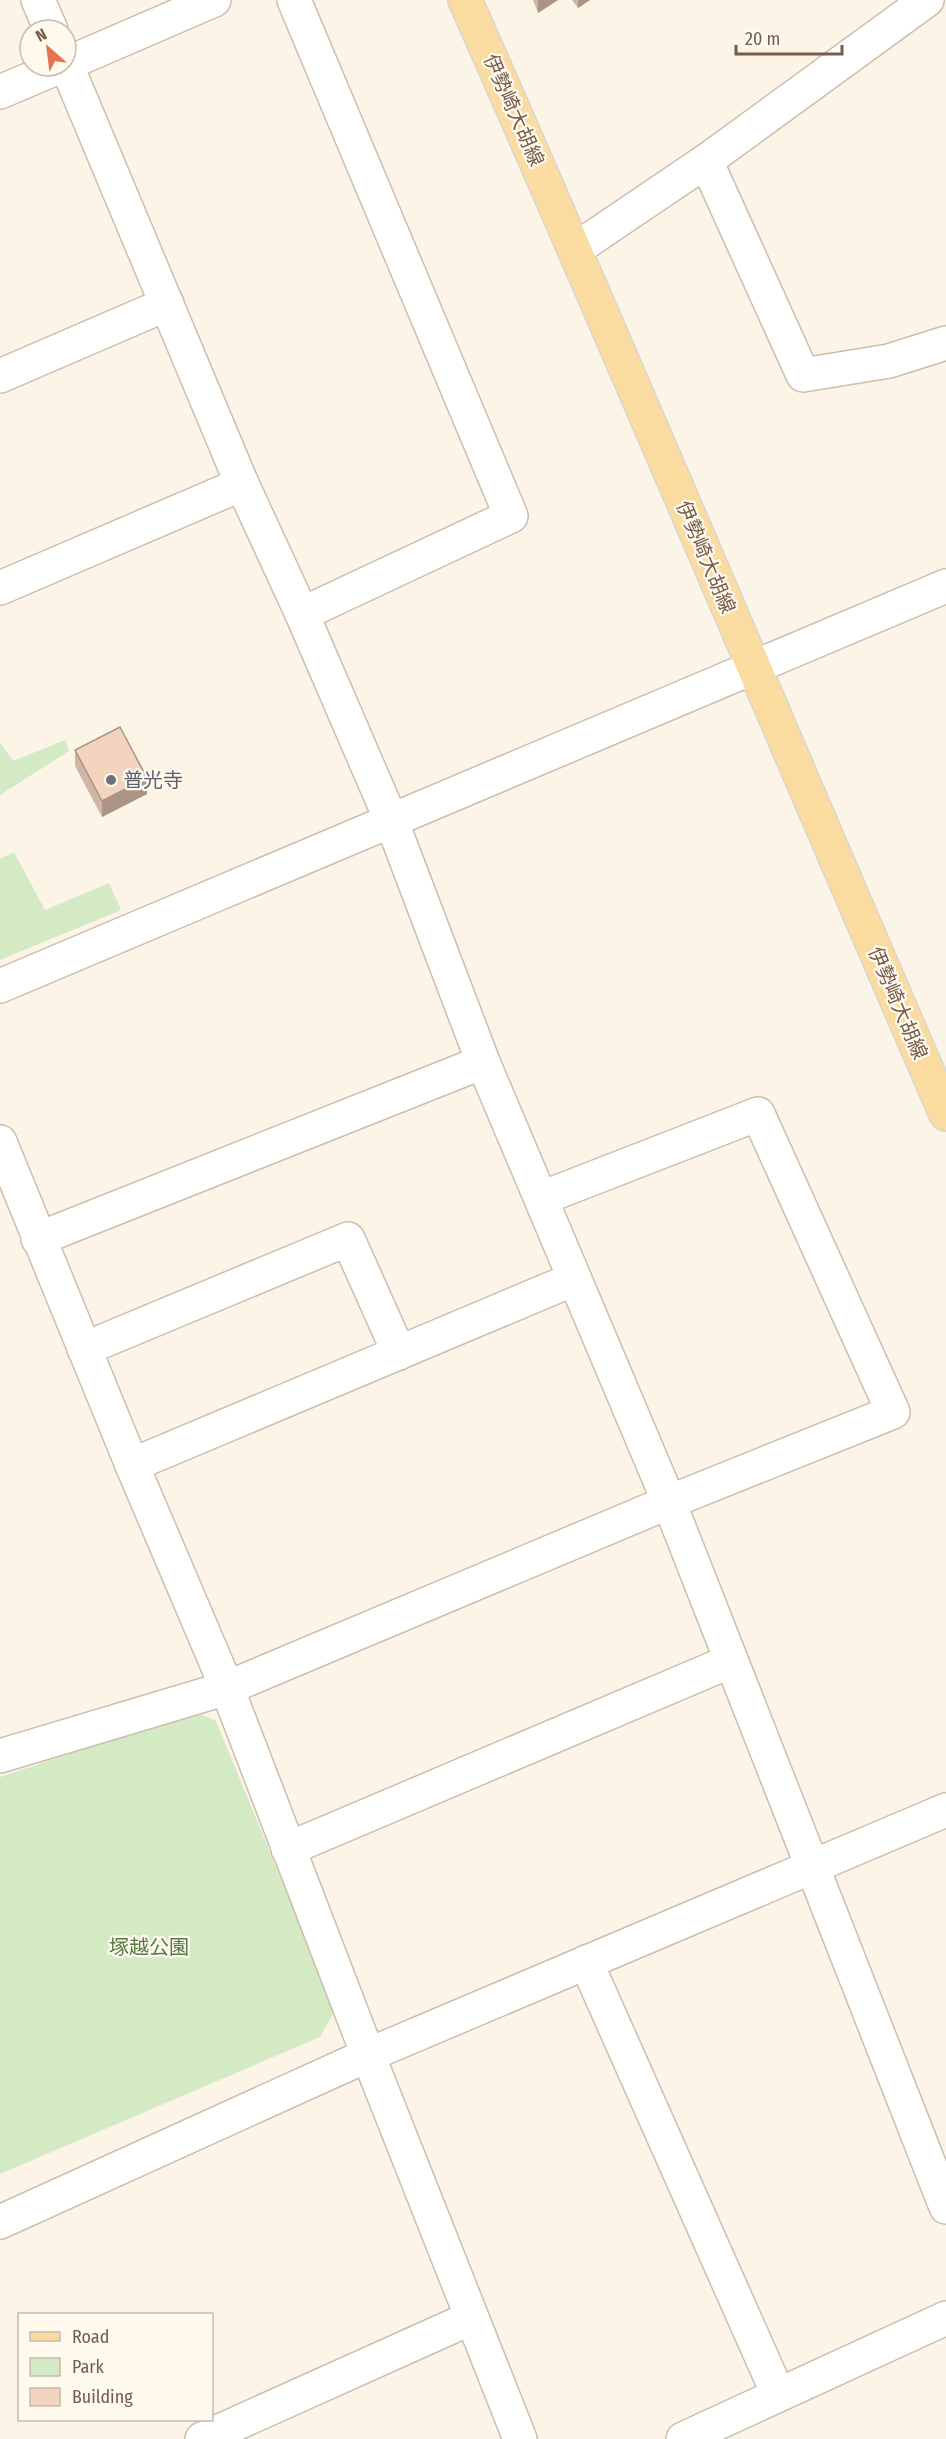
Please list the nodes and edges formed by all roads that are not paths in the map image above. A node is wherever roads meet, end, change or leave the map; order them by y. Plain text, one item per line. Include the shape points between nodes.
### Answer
1 (38, 0) edge
2 (214, 0) edge
3 (294, 0) edge
4 (465, 0) edge
5 (927, 0) edge
6 (46, 18) edge
7 (78, 59) edge
8 (33, 78) edge
9 (72, 78) edge
10 (0, 92) edge
11 (706, 161) junction
12 (576, 249) junction
13 (167, 304) junction
14 (946, 343) edge
15 (0, 376) edge
16 (242, 484) junction
17 (946, 586) edge
18 (0, 588) edge
19 (302, 614) junction
20 (753, 669) junction
21 (391, 820) junction
22 (0, 986) edge
23 (483, 1062) junction
24 (946, 1114) edge
25 (0, 1142) edge
26 (542, 1198) junction
27 (38, 1239) junction
28 (574, 1280) junction
29 (84, 1349) junction
30 (399, 1353) junction
31 (132, 1465) junction
32 (669, 1502) junction
33 (731, 1661) junction
34 (227, 1688) junction
35 (0, 1756) edge
36 (946, 1810) edge
37 (288, 1848) junction
38 (812, 1868) junction
39 (586, 1962) junction
40 (368, 2055) junction
41 (946, 2207) edge
42 (0, 2222) edge
43 (471, 2318) junction
44 (946, 2318) edge
45 (778, 2394) junction
46 (202, 2439) edge
47 (520, 2439) edge
48 (683, 2439) edge

1 - 6 street
2 - 7 street
3 - 19 street via 511,516
4 - 12 main road, 伊勢崎大胡線
5 - 11 street
8 - 10 street
9 - 13 street
11 - 12 street
11 - 14 street via 803,375 889,361
12 - 20 main road, 伊勢崎大胡線
13 - 15 street
13 - 16 street
16 - 18 street
16 - 19 street
17 - 20 street
19 - 21 street
20 - 21 street
20 - 24 main road, 伊勢崎大胡線
21 - 22 street
21 - 23 street
23 - 26 street
23 - 27 street
25 - 27 street
26 - 28 street
26 - 32 street via 758,1114 893,1412
27 - 29 street
28 - 30 street
28 - 32 street
29 - 30 street via 348,1239
29 - 31 street
30 - 31 street
31 - 34 street
32 - 33 street
32 - 34 street
33 - 37 street
33 - 38 street
34 - 35 street
34 - 37 street
36 - 38 street
37 - 40 street
38 - 39 street
38 - 41 street
39 - 40 street
39 - 45 street
40 - 42 street
40 - 43 street
43 - 46 street
43 - 47 street
44 - 45 street
45 - 48 street

